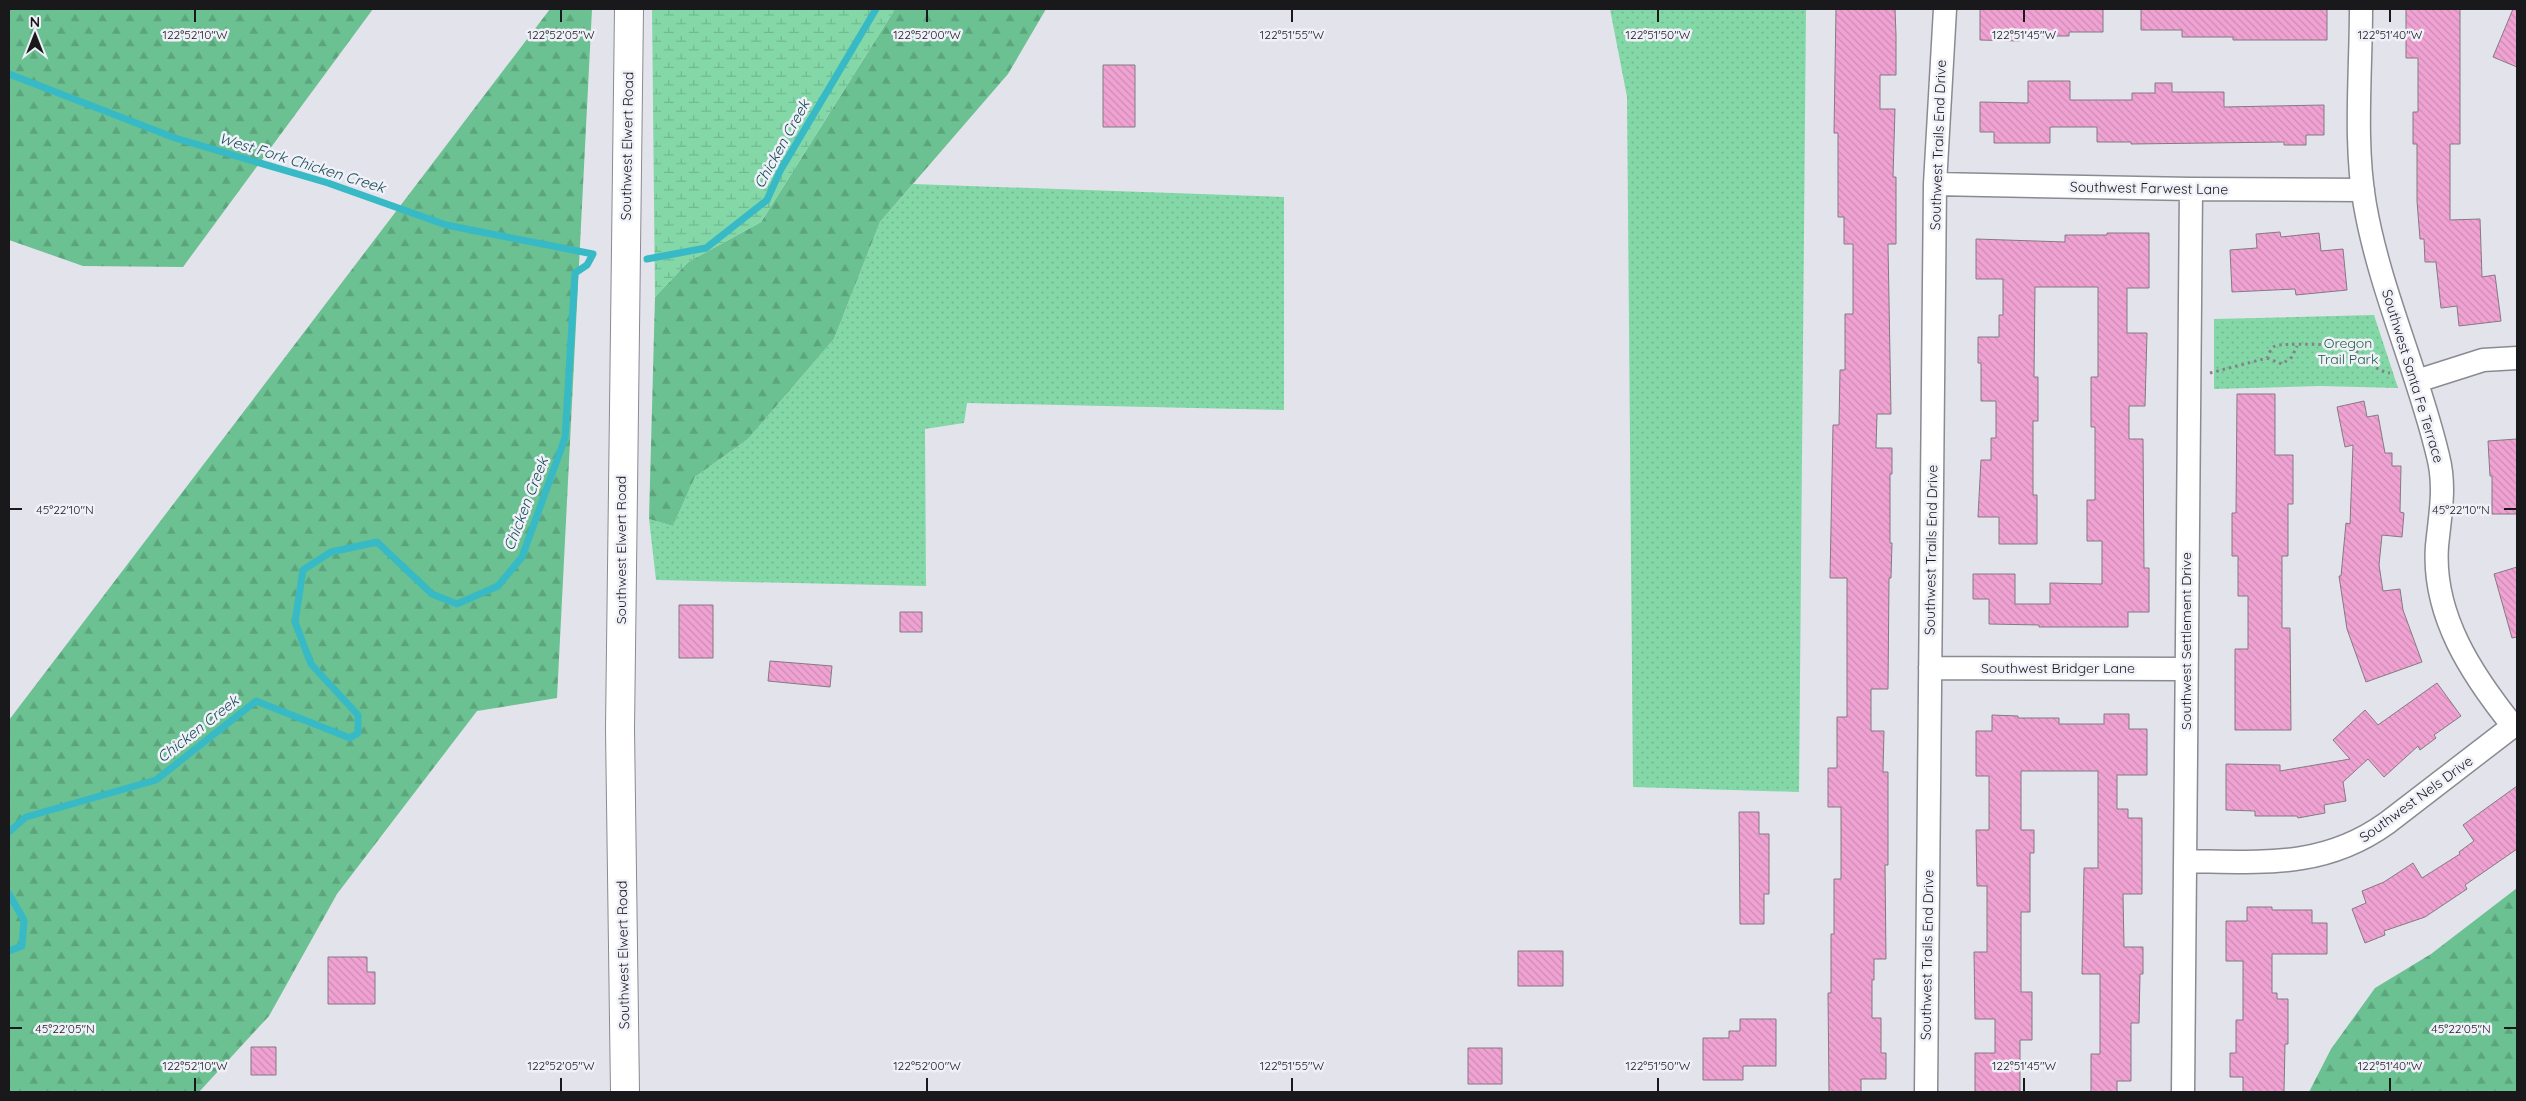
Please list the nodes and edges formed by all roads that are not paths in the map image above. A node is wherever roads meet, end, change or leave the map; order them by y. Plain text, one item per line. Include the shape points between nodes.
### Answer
1 (629, 9) edge
2 (1945, 9) edge
3 (2361, 9) edge
4 (1935, 184) junction
5 (2191, 189) junction
6 (2363, 190) junction
7 (2517, 358) edge
8 (2414, 374) junction
9 (1930, 668) junction
10 (2185, 669) junction
11 (2515, 724) edge
12 (2186, 861) junction
13 (625, 1092) edge
14 (1926, 1092) edge
15 (2183, 1092) edge

1 - 13 main road, Southwest Elwert Road via 620,719
2 - 4 street, Southwest Trails End Drive
3 - 6 street, Southwest Santa Fe Terrace via 2360,158
4 - 5 street, Southwest Farwest Lane
4 - 9 street, Southwest Trails End Drive
5 - 6 street, Southwest Farwest Lane
5 - 10 street, Southwest Settlement Drive
6 - 8 street, Southwest Santa Fe Terrace via 2379,263
7 - 8 street via 2483,360
8 - 11 street, Southwest Santa Fe Terrace via 2442,474 2437,547 2441,597 2458,644 2491,698
9 - 10 street, Southwest Bridger Lane
9 - 14 street, Southwest Trails End Drive
10 - 12 street, Southwest Settlement Drive
11 - 12 street, Southwest Nels Drive via 2368,837 2346,847 2320,856 2285,861
12 - 15 street, Southwest Settlement Drive

